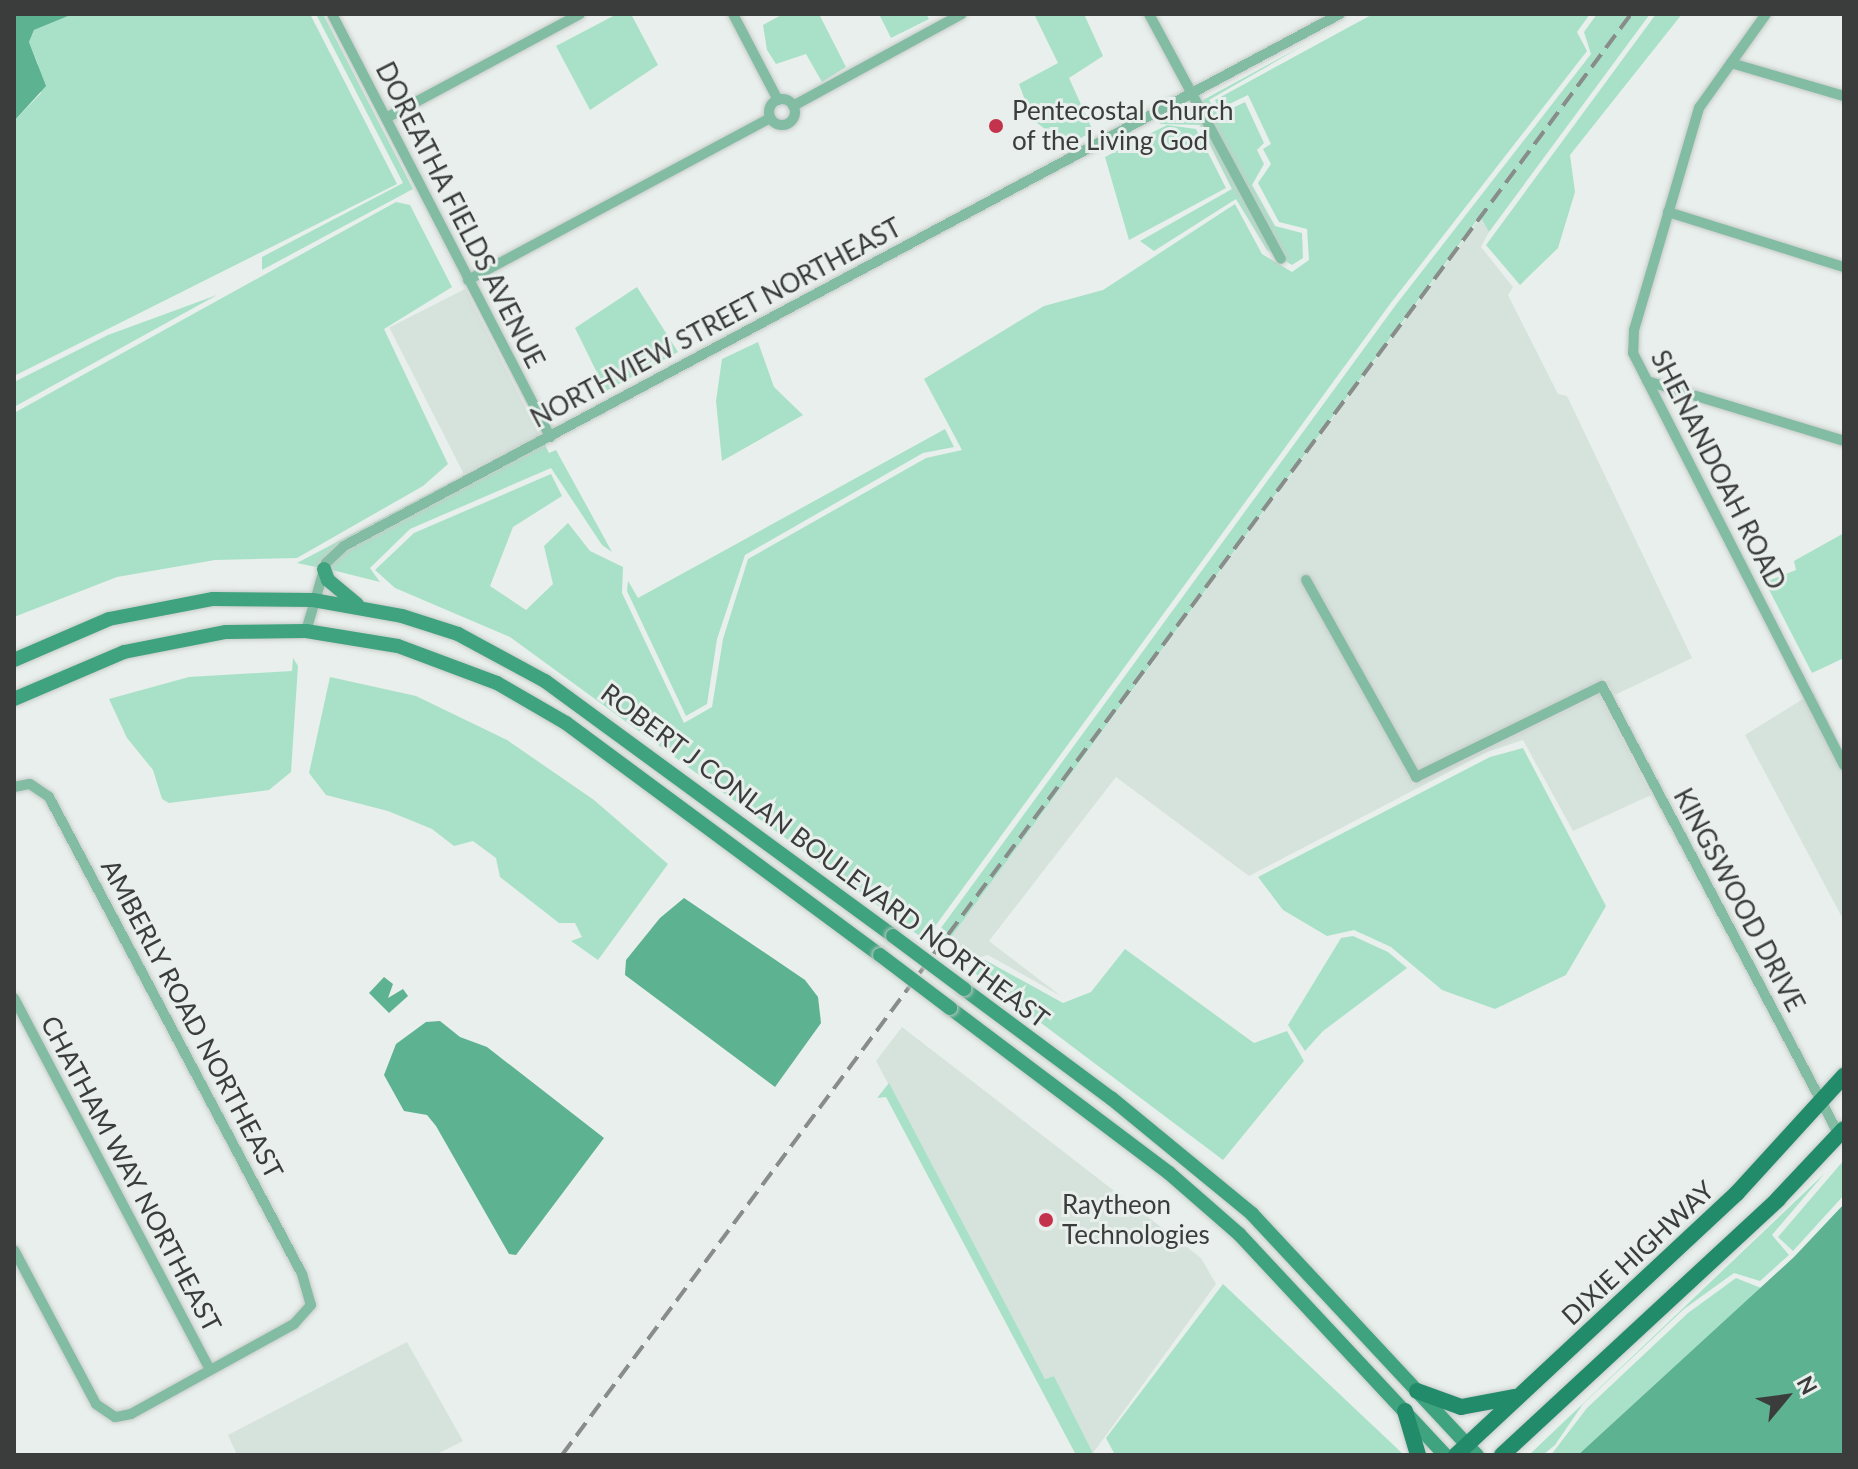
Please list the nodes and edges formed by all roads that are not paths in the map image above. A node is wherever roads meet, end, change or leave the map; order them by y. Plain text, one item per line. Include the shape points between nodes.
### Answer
1 (332, 14) edge
2 (580, 14) edge
3 (733, 14) edge
4 (962, 14) edge
5 (1149, 14) edge
6 (1340, 14) edge
7 (1766, 14) edge
8 (1731, 63) junction
9 (1193, 94) junction
10 (1844, 96) edge
11 (778, 100) junction
12 (793, 106) junction
13 (386, 118) junction
14 (770, 118) junction
15 (1668, 212) junction
16 (1281, 259) dead end
17 (1844, 267) edge
18 (468, 280) junction
19 (1647, 381) junction
20 (550, 437) junction
21 (1844, 441) edge
22 (324, 569) junction
23 (1306, 580) dead end
24 (313, 600) junction
25 (361, 606) junction
26 (306, 631) junction
27 (14, 660) edge
28 (14, 699) edge
29 (1844, 765) edge
30 (18, 786) edge
31 (14, 998) edge
32 (1844, 1076) edge
33 (1822, 1105) junction
34 (1842, 1132) edge
35 (14, 1250) edge
36 (210, 1370) junction
37 (1417, 1391) junction
38 (1520, 1395) junction
39 (1405, 1411) junction
40 (1467, 1451) edge
41 (1418, 1455) edge
42 (1445, 1455) edge
43 (1502, 1455) edge

1 - 13 street, DOREATHA FIELDS AVENUE
2 - 13 street
3 - 11 street
4 - 12 street
5 - 9 street
6 - 9 street, NORTHVIEW STREET NORTHEAST
7 - 8 street, SHENANDOAH ROAD
8 - 10 street
8 - 15 street, SHENANDOAH ROAD via 1699,108
9 - 16 street
9 - 20 street, NORTHVIEW STREET NORTHEAST
11 - 12 street
11 - 14 street via 771,105
12 - 14 street via 788,124
13 - 18 street, DOREATHA FIELDS AVENUE
14 - 18 street
15 - 17 street
15 - 19 street, SHENANDOAH ROAD via 1634,330 1633,353
18 - 20 street, DOREATHA FIELDS AVENUE
19 - 21 street
19 - 29 street, SHENANDOAH ROAD
20 - 22 street, NORTHVIEW STREET NORTHEAST via 344,546
22 - 24 street, NORTHVIEW STREET NORTHEAST
22 - 25 main road via 339,592
23 - 33 street, KINGSWOOD DRIVE via 1416,777 1602,686
24 - 25 main road, ROBERT J CONLAN BOULEVARD NORTHEAST
24 - 26 street, NORTHVIEW STREET NORTHEAST
24 - 27 main road, ROBERT J CONLAN BOULEVARD NORTHEAST via 213,599 169,605 109,619
25 - 37 main road, ROBERT J CONLAN BOULEVARD NORTHEAST, bridge via 458,634 545,681 1111,1098 1252,1214
26 - 28 main road, ROBERT J CONLAN BOULEVARD NORTHEAST via 175,639 76,668
26 - 39 main road, ROBERT J CONLAN BOULEVARD NORTHEAST, bridge via 351,635 444,660 530,700 1169,1173 1239,1234
30 - 36 street, AMBERLY ROAD NORTHEAST via 37,787 49,797 309,1291 309,1310 302,1319
31 - 36 street, CHATHAM WAY NORTHEAST
32 - 33 main road, DIXIE HIGHWAY
33 - 34 street, KINGSWOOD DRIVE
33 - 38 main road, DIXIE HIGHWAY via 1737,1193
34 - 43 main road via 1778,1199
35 - 36 street via 96,1404 108,1415 131,1414
37 - 38 main road via 1447,1405 1474,1408
37 - 40 main road, ROBERT J CONLAN BOULEVARD NORTHEAST
38 - 40 main road, DIXIE HIGHWAY
39 - 41 main road
39 - 42 main road, ROBERT J CONLAN BOULEVARD NORTHEAST

